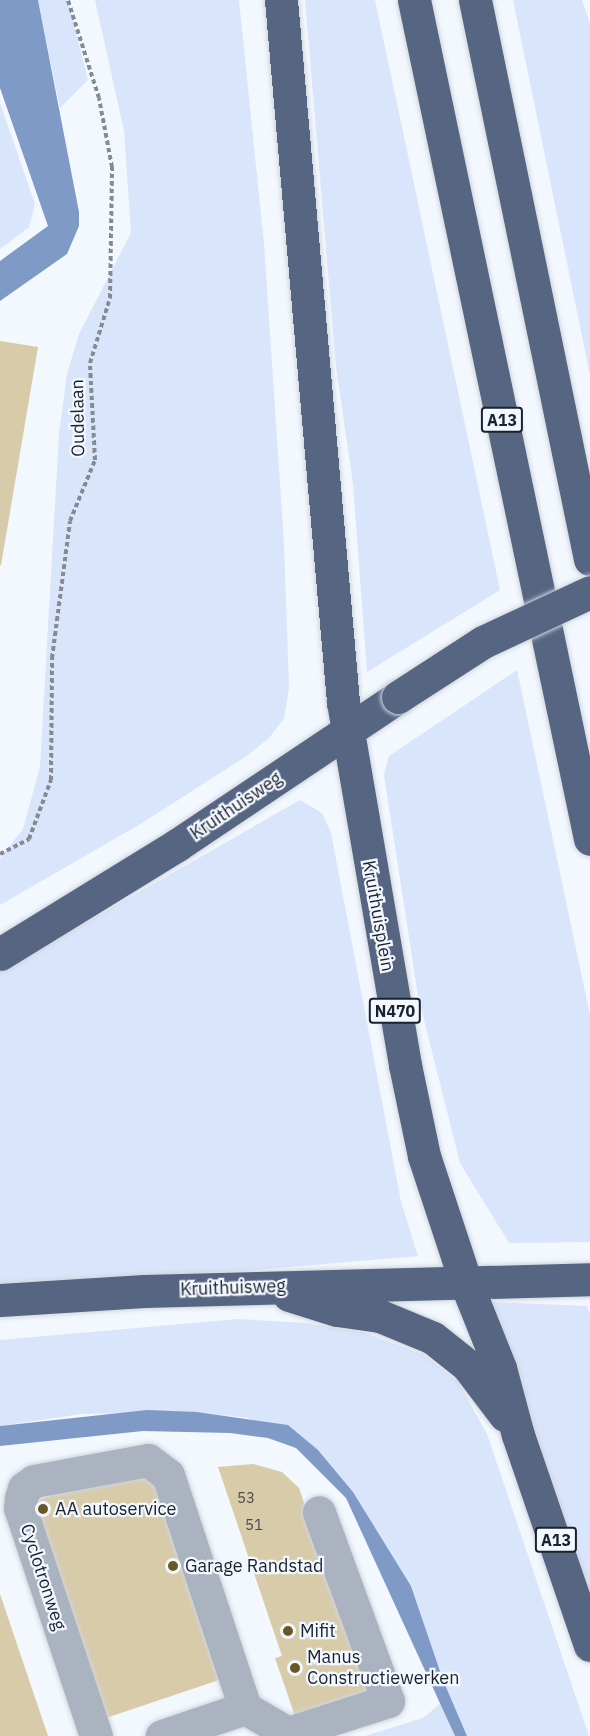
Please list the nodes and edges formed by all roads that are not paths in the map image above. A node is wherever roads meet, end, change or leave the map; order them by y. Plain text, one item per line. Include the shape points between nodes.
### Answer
1 (281, 0) edge
2 (414, 0) edge
3 (475, 0) edge
4 (590, 559) edge
5 (590, 592) edge
6 (348, 733) junction
7 (590, 839) edge
8 (40, 930) junction
9 (0, 937) edge
10 (0, 954) edge
11 (590, 1279) edge
12 (466, 1283) junction
13 (262, 1287) junction
14 (1, 1301) edge
15 (518, 1435) junction
16 (319, 1512) dead end
17 (590, 1645) edge
18 (245, 1708) junction
19 (215, 1728) edge
20 (96, 1736) edge
21 (162, 1736) edge

1 - 6 highway, Kruithuisplein
2 - 7 highway, A13
3 - 4 highway
5 - 6 highway, bridge via 483,642
6 - 8 highway, Kruithuisweg
6 - 12 highway, Kruithuisplein / N470 via 424,1156
8 - 9 highway
8 - 10 highway, Kruithuisweg
11 - 12 highway
12 - 13 highway, Kruithuisweg
12 - 15 highway, A13 via 500,1368
13 - 14 highway, Kruithuisweg
13 - 15 highway, A13 via 337,1310 380,1316 433,1338 467,1365
15 - 17 highway, A13
16 - 18 lane via 388,1701 288,1733
18 - 19 lane
18 - 20 lane, Cyclotronweg via 168,1475 147,1460 135,1461 34,1481 24,1488 21,1498 21,1508
19 - 21 lane

